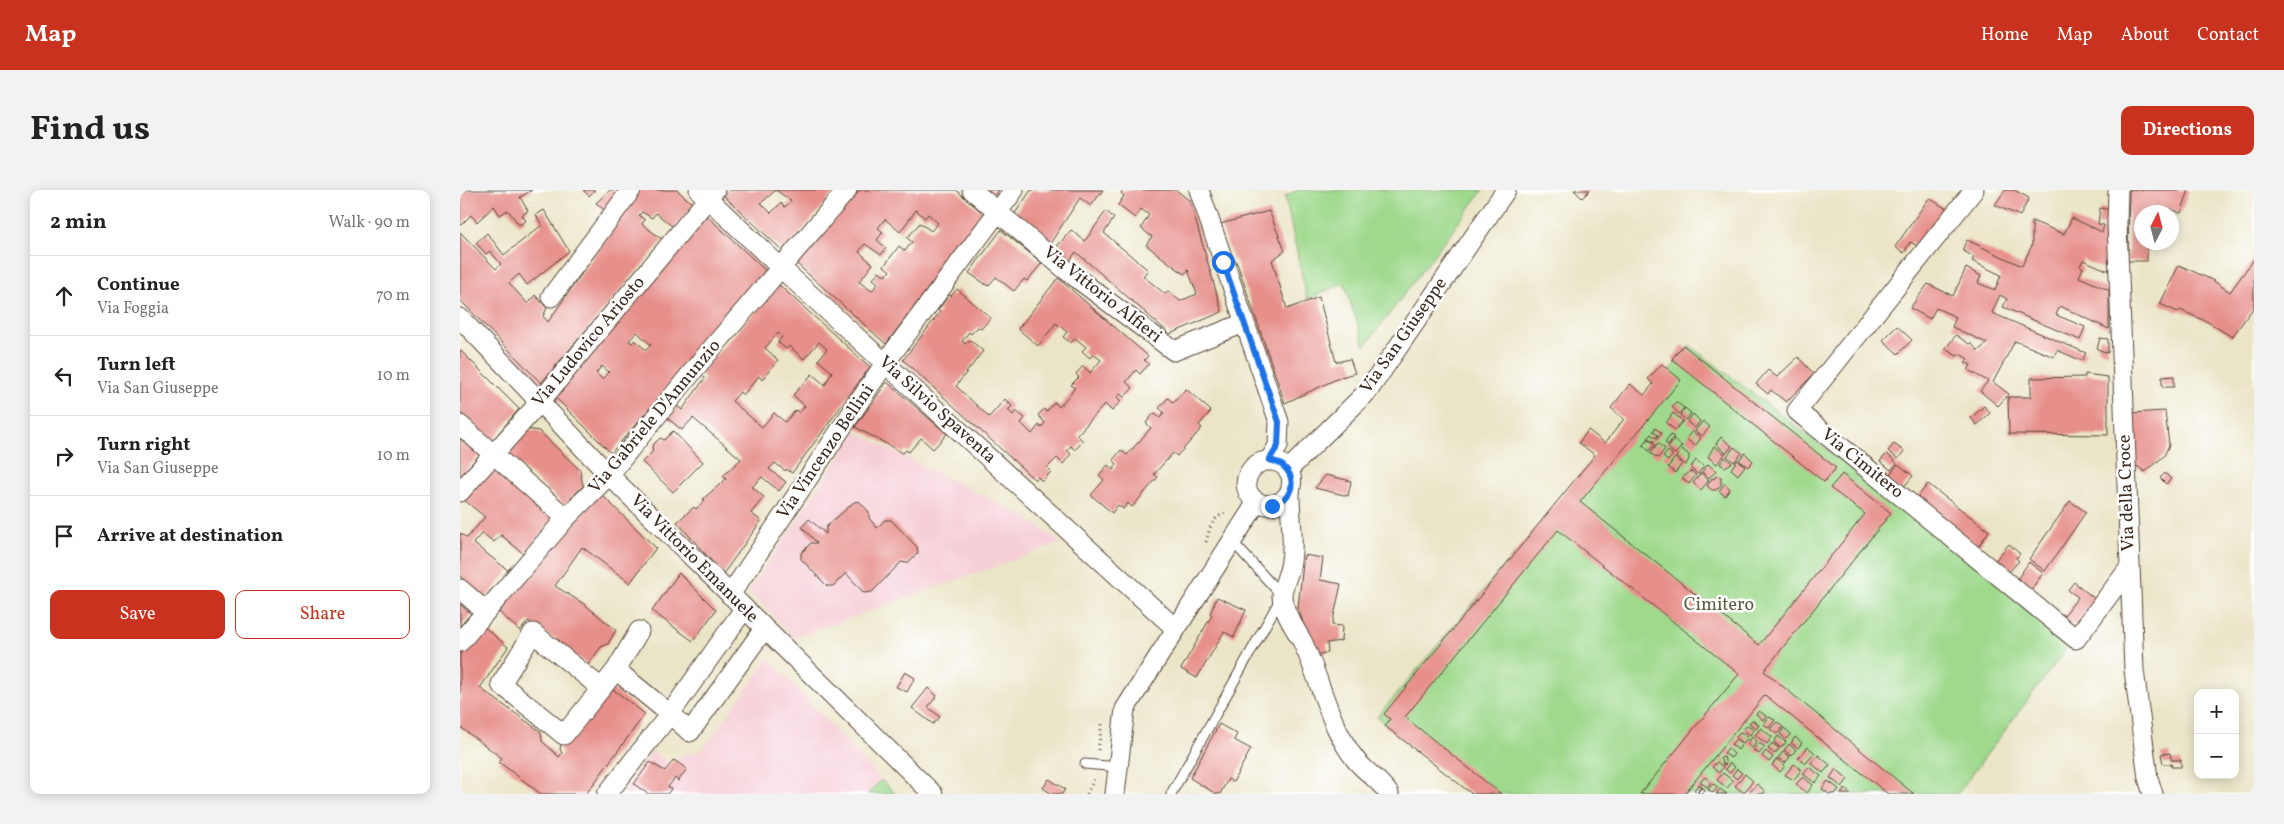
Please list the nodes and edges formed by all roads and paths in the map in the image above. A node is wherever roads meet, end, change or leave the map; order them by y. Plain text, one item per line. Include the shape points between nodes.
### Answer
1 (631, 190) edge
2 (847, 190) edge
3 (972, 190) edge
4 (1014, 190) edge
5 (1199, 190) edge
6 (1506, 190) edge
7 (1974, 190) edge
8 (2118, 190) edge
9 (707, 193) edge
10 (998, 211) junction
11 (781, 268) junction
12 (551, 298) dead end
13 (460, 318) edge
14 (1244, 324) junction
15 (885, 363) junction
16 (539, 403) junction
17 (460, 424) edge
18 (494, 454) junction
19 (1269, 460) junction
20 (1288, 470) junction
21 (610, 475) junction
22 (460, 492) edge
23 (1290, 492) junction
24 (1257, 502) junction
25 (566, 518) junction
26 (1232, 541) junction
27 (2130, 567) junction
28 (460, 589) edge
29 (730, 595) junction
30 (1282, 596) junction
31 (744, 609) junction
32 (485, 612) junction
33 (764, 629) junction
34 (1176, 629) junction
35 (639, 631) dead end
36 (460, 642) edge
37 (616, 670) junction
38 (602, 688) junction
39 (670, 714) junction
40 (1085, 764) dead end
41 (1118, 767) junction
42 (1095, 777) dead end
43 (607, 794) edge
44 (933, 794) edge
45 (1087, 794) edge
46 (1115, 794) edge
47 (1171, 794) edge
48 (1389, 794) edge
49 (2153, 794) edge

1 - 12 street
2 - 11 street, Via Gabriele D'Annunzio
3 - 10 street, Via Vittorio Alfieri
4 - 10 street, Via Vincenzo Bellini
5 - 14 street
6 - 20 street, Via San Giuseppe via 1368,391
7 - 27 street, Via Cimitero via 1797,411 2076,639
8 - 27 street, Via della Croce
9 - 11 street, Via Silvio Spaventa
9 - 16 street, Via Ludovico Ariosto
10 - 14 street, Via Vittorio Alfieri via 1066,270 1174,351
10 - 15 street, Via Vincenzo Bellini
11 - 15 street, Via Silvio Spaventa
11 - 21 street, Via Gabriele D'Annunzio
13 - 16 street, Via Vittorio Emanuele
14 - 19 street via 1279,422 1278,446
15 - 29 street, Via Vincenzo Bellini
15 - 34 street, Via Silvio Spaventa
16 - 18 street, Via Ludovico Ariosto
16 - 21 street, Via Vittorio Emanuele
17 - 18 street
18 - 22 street, Via Ludovico Ariosto
18 - 25 street
19 - 20 street
19 - 24 street via 1256,465 1247,476 1248,491
20 - 23 street via 1292,485
21 - 25 street, Via Gabriele D'Annunzio
21 - 29 street, Via Vittorio Emanuele
23 - 24 street via 1272,506
23 - 30 street via 1293,540
24 - 26 street
25 - 32 street, Via Gabriele D'Annunzio
26 - 30 lane
26 - 34 street
27 - 49 street, Via della Croce via 2134,670 2148,778
28 - 32 street
29 - 31 street, Via Vittorio Emanuele
30 - 47 lane
30 - 48 street via 1334,725 1355,760
31 - 33 street, Via Vittorio Emanuele
31 - 39 street
32 - 36 street, Via Gabriele D'Annunzio
33 - 39 street via 690,732
33 - 44 street, Via Vittorio Emanuele
34 - 41 street via 1125,709
35 - 37 street
37 - 38 street
37 - 39 street
38 - 38 street via 564,735 501,684 533,633
39 - 43 street
40 - 41 lane
41 - 46 street
42 - 45 path

